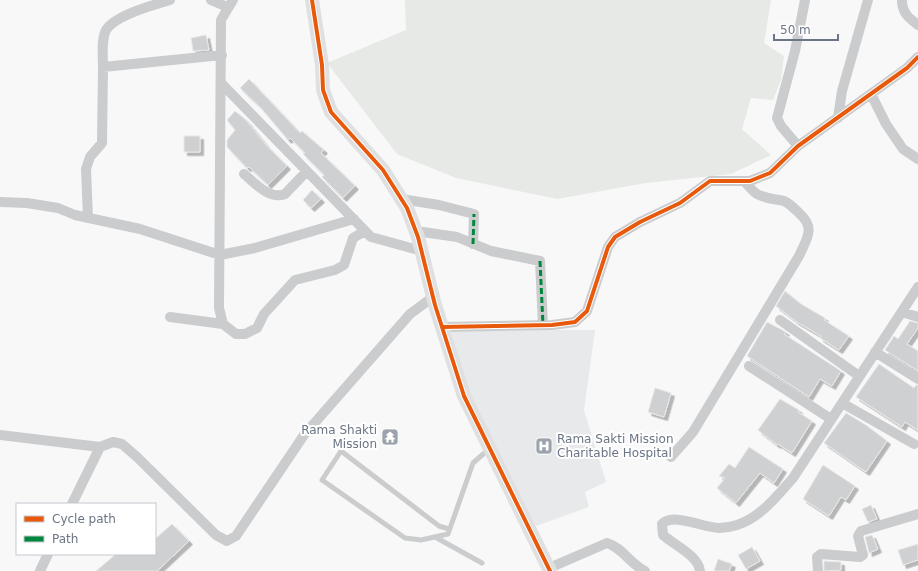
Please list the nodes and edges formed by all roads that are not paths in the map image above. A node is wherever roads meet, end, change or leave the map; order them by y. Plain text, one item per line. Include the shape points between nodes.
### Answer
1 (170, 0) edge
2 (210, 0) edge
3 (805, 0) edge
4 (868, 0) edge
5 (902, 0) edge
6 (230, 4) edge
7 (314, 4) edge
8 (918, 25) edge
9 (222, 55) junction
10 (918, 57) edge
11 (103, 67) junction
12 (222, 84) junction
13 (871, 94) junction
14 (838, 118) junction
15 (798, 146) junction
16 (918, 159) edge
17 (307, 171) junction
18 (244, 174) dead end
19 (744, 181) junction
20 (401, 199) junction
21 (0, 202) edge
22 (88, 218) junction
23 (354, 219) junction
24 (365, 231) junction
25 (416, 231) junction
26 (472, 244) junction
27 (422, 251) junction
28 (220, 255) junction
29 (918, 287) edge
30 (433, 297) junction
31 (902, 312) junction
32 (170, 317) dead end
33 (918, 317) edge
34 (780, 320) dead end
35 (223, 324) junction
36 (543, 325) junction
37 (442, 327) junction
38 (874, 352) junction
39 (749, 366) dead end
40 (859, 376) junction
41 (918, 380) edge
42 (842, 403) junction
43 (831, 419) junction
44 (0, 435) edge
45 (914, 444) dead end
46 (100, 447) junction
47 (490, 448) junction
48 (670, 457) dead end
49 (72, 503) edge
50 (918, 514) edge
51 (449, 529) junction
52 (435, 537) junction
53 (48, 555) edge
54 (482, 563) dead end
55 (550, 569) edge
56 (40, 571) edge
57 (645, 571) edge
58 (700, 571) edge
59 (818, 571) edge

1 - 11 street via 147,7 112,24 104,39
2 - 6 street
3 - 15 street via 795,51 777,118
4 - 14 street via 842,91
5 - 8 street via 906,15
6 - 9 street via 221,20
7 - 20 street via 323,90 331,112 383,170
9 - 11 street
9 - 12 street
10 - 13 street
11 - 22 street via 102,143 90,157 86,169
12 - 17 street
12 - 28 street
13 - 14 street
13 - 16 street via 886,124 903,149
14 - 15 street
15 - 19 street via 770,173
17 - 18 street via 281,196 269,194
17 - 23 street
19 - 36 street via 710,181 680,203 640,222 615,238 608,247 587,311 575,322
19 - 48 street via 757,194 786,201 796,210 807,220 807,238 799,256 693,432
20 - 25 street
20 - 26 street via 474,214
21 - 22 street via 41,205
22 - 28 street via 140,229
23 - 24 street
23 - 28 street via 255,248
24 - 27 street via 371,237
24 - 35 street via 353,238 344,264 335,270 294,280 264,314 257,328 245,334 236,334
25 - 26 street via 457,237
25 - 27 street
26 - 36 street via 491,251 540,261
27 - 30 street
28 - 35 street via 219,308
29 - 31 street
30 - 37 street
30 - 46 street via 410,314 304,435 236,536 227,541 216,535 122,444 113,442
31 - 33 street
31 - 38 street
32 - 35 street
34 - 40 street
36 - 37 street
37 - 47 street via 464,396
38 - 40 street
38 - 41 street
39 - 43 street
40 - 42 street
42 - 43 street
42 - 45 street
43 - 58 street via 793,478 769,505 748,520 718,528 675,518 662,524 662,535 692,558 700,567
44 - 46 street
46 - 49 street
47 - 51 lane via 473,463
47 - 55 street
50 - 59 street via 861,531 858,536 863,555 860,557 821,554 817,557
51 - 52 lane via 448,534
51 - 52 lane via 439,526 341,451 322,480 405,538 421,540
52 - 54 lane
53 - 56 street
55 - 57 street via 607,543 617,546

